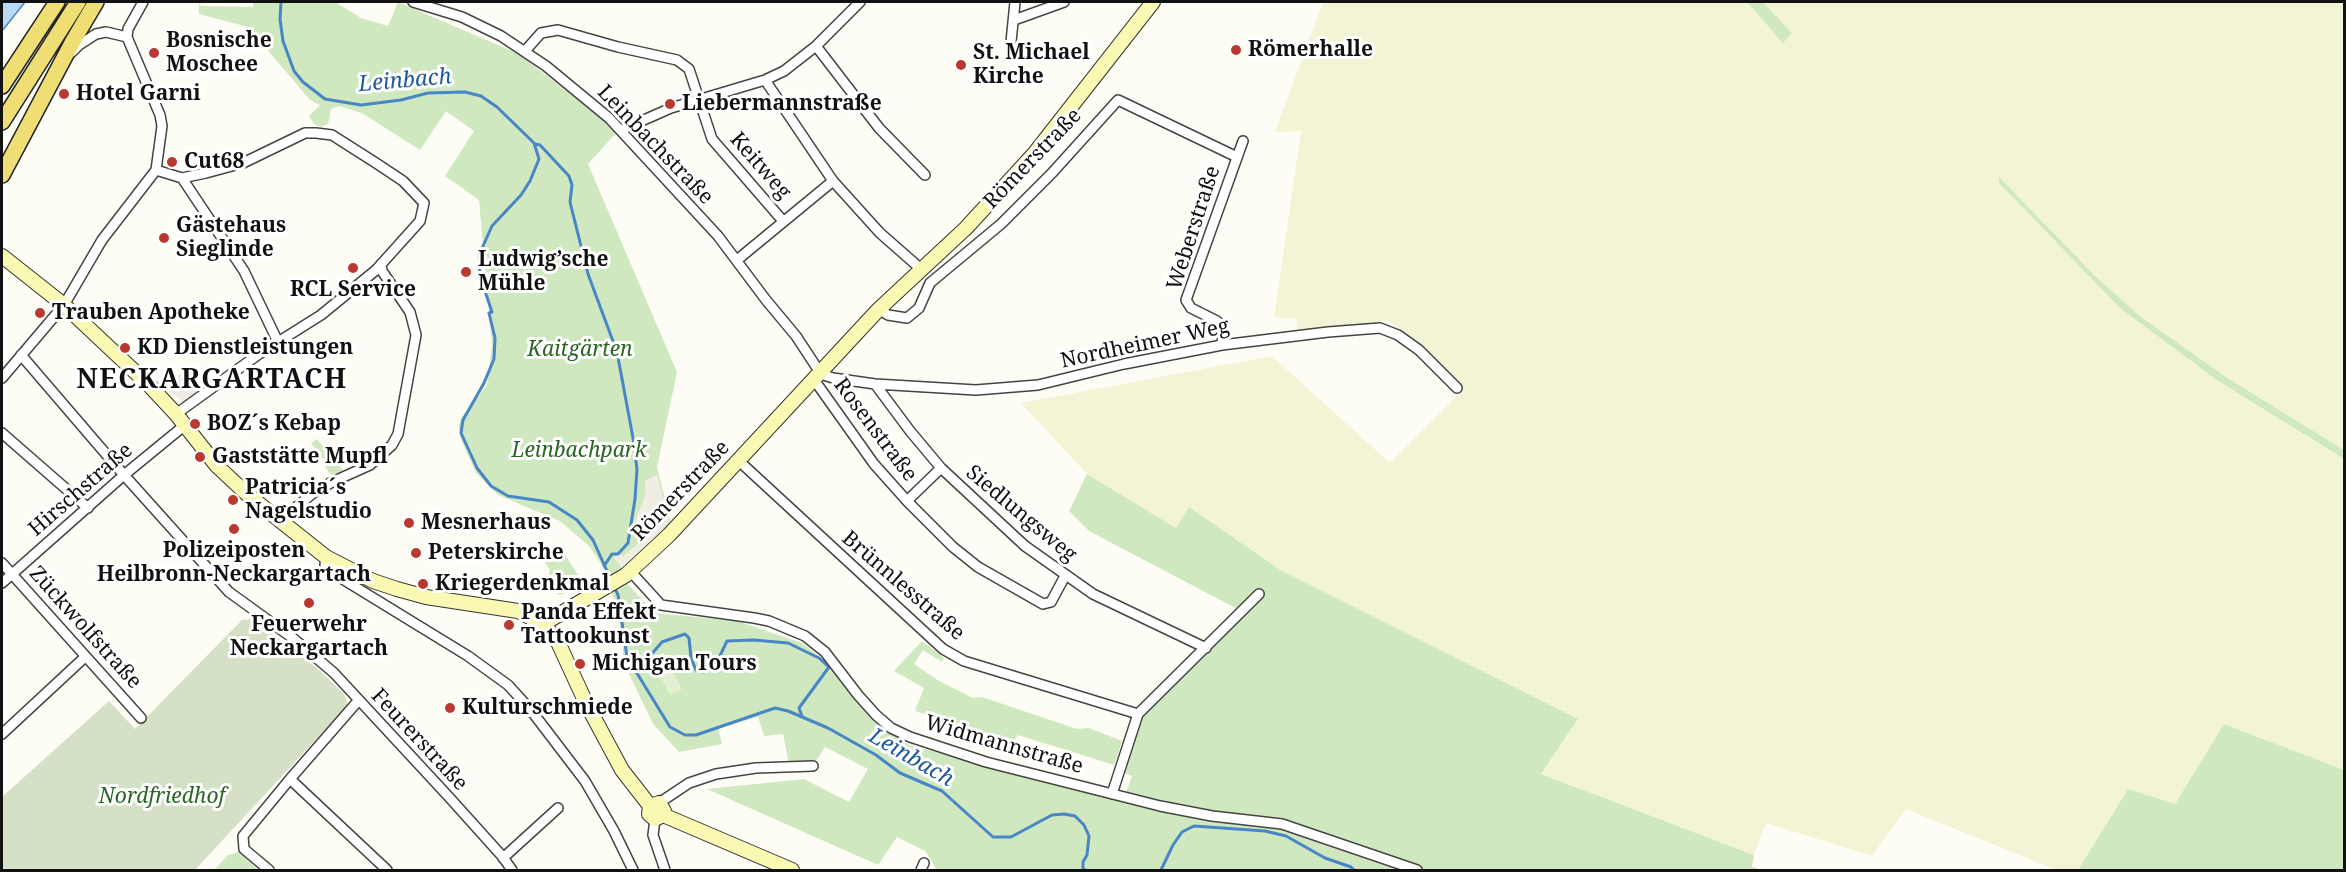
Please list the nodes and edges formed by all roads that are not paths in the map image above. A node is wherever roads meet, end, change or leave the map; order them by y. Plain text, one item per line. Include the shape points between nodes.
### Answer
1 (57, 2) edge
2 (78, 2) edge
3 (96, 2) edge
4 (143, 2) edge
5 (413, 2) edge
6 (860, 2) edge
7 (1015, 2) edge
8 (1064, 2) edge
9 (1153, 2) edge
10 (1014, 20) junction
11 (127, 37) junction
12 (1011, 42) dead end
13 (816, 46) junction
14 (525, 51) junction
15 (765, 80) junction
16 (2, 85) edge
17 (49, 86) junction
18 (699, 101) junction
19 (2, 122) edge
20 (621, 130) junction
21 (1243, 141) dead end
22 (1237, 158) junction
23 (156, 170) junction
24 (2, 175) edge
25 (925, 175) dead end
26 (182, 178) junction
27 (833, 181) junction
28 (783, 221) junction
29 (2, 256) edge
30 (737, 260) junction
31 (381, 264) junction
32 (921, 269) junction
33 (64, 304) junction
34 (879, 309) junction
35 (278, 342) junction
36 (1222, 345) junction
37 (21, 355) junction
38 (818, 377) junction
39 (2, 378) edge
40 (875, 384) junction
41 (1457, 388) dead end
42 (181, 420) junction
43 (2, 433) edge
44 (739, 461) junction
45 (941, 468) junction
46 (124, 475) junction
47 (907, 501) junction
48 (88, 508) junction
49 (279, 522) junction
50 (326, 557) junction
51 (2, 563) edge
52 (12, 574) junction
53 (1065, 576) junction
54 (619, 580) junction
55 (2, 583) edge
56 (1259, 594) dead end
57 (543, 624) junction
58 (1206, 648) junction
59 (85, 657) junction
60 (358, 701) junction
61 (1138, 714) junction
62 (141, 718) dead end
63 (2, 734) edge
64 (813, 766) dead end
65 (290, 778) junction
66 (1112, 794) junction
67 (558, 808) dead end
68 (657, 811) junction
69 (503, 858) junction
70 (268, 870) edge
71 (387, 870) edge
72 (512, 870) edge
73 (633, 870) edge
74 (665, 870) edge
75 (792, 870) edge
76 (1417, 870) edge

1 - 16 main road
2 - 19 main road
3 - 17 main road
4 - 11 street
5 - 14 street, Leinbachstraße via 462,17
6 - 13 street
7 - 10 street
8 - 10 street
9 - 32 main road, Römerstraße via 1034,154 966,228
10 - 12 street
11 - 17 street via 96,34 79,45
11 - 23 street via 160,115
13 - 15 street via 784,71
13 - 25 street via 879,128
14 - 18 street, Keitweg via 541,33 558,30 677,60 688,69
14 - 20 street, Leinbachstraße
15 - 18 street
15 - 27 street
17 - 24 main road
18 - 20 street via 671,108
18 - 28 street, Keitweg via 712,139
20 - 30 street, Leinbachstraße
21 - 22 street, Weberstraße
22 - 34 street, Römerstraße via 1118,99 1001,224 930,283 919,308 906,318
22 - 36 street, Weberstraße via 1186,300 1191,308 1217,321 1223,331
23 - 26 street
23 - 33 street via 102,240
26 - 31 street, Hirschstraße via 243,163 305,134 332,135 403,181 424,203 420,221
26 - 35 street via 244,272
27 - 28 street
27 - 32 street via 880,233
28 - 30 street
29 - 33 main road
30 - 38 street, Leinbachstraße via 796,336
31 - 35 street, Hirschstraße via 321,315
31 - 49 street via 410,312 416,335 398,434 370,465 313,493
32 - 34 main road, Römerstraße
33 - 37 street
33 - 42 main road
34 - 38 main road, Römerstraße
35 - 42 street, Hirschstraße
36 - 40 street, Nordheimer Weg via 1038,385 976,390
36 - 41 street, Nordheimer Weg via 1380,328 1398,334 1419,350
37 - 39 street
37 - 46 street, Feurerstraße
38 - 40 street, Nordheimer Weg
38 - 44 main road, Römerstraße
38 - 47 street, Rosenstraße via 874,464
40 - 45 street, Siedlungsweg
42 - 46 street, Hirschstraße
42 - 49 main road via 218,466
43 - 48 street
44 - 54 main road, Römerstraße via 669,535
44 - 61 street, Brünnlesstraße via 943,649 964,661
45 - 47 street, Rosenstraße
45 - 53 street, Siedlungsweg via 1025,546
46 - 48 street, Hirschstraße
46 - 60 street, Feurerstraße via 229,592 294,639 334,673
47 - 53 street, Rosenstraße via 978,567 1043,604 1051,602
48 - 52 street, Hirschstraße
49 - 50 main road
50 - 57 main road via 397,589 518,611
50 - 73 street via 325,565 331,572 508,685 585,781
51 - 52 street, Zückwolfstraße
52 - 55 street, Hirschstraße
52 - 59 street, Zückwolfstraße
53 - 58 street, Siedlungsweg
54 - 57 main road, Römerstraße
54 - 66 street, Widmannstraße via 661,605 769,621 805,636 825,652 876,715 910,737 986,762
56 - 58 street
57 - 68 main road via 557,639 622,770
58 - 61 street
59 - 62 street, Zückwolfstraße
59 - 63 street
60 - 65 street
60 - 69 street, Feurerstraße
61 - 66 street
64 - 68 street via 716,774 689,783
65 - 70 street via 243,836 244,849
65 - 71 street
66 - 76 street, Widmannstraße via 1201,814 1282,824
67 - 69 street
68 - 74 street via 653,835
68 - 75 main road
69 - 72 street, Feurerstraße

